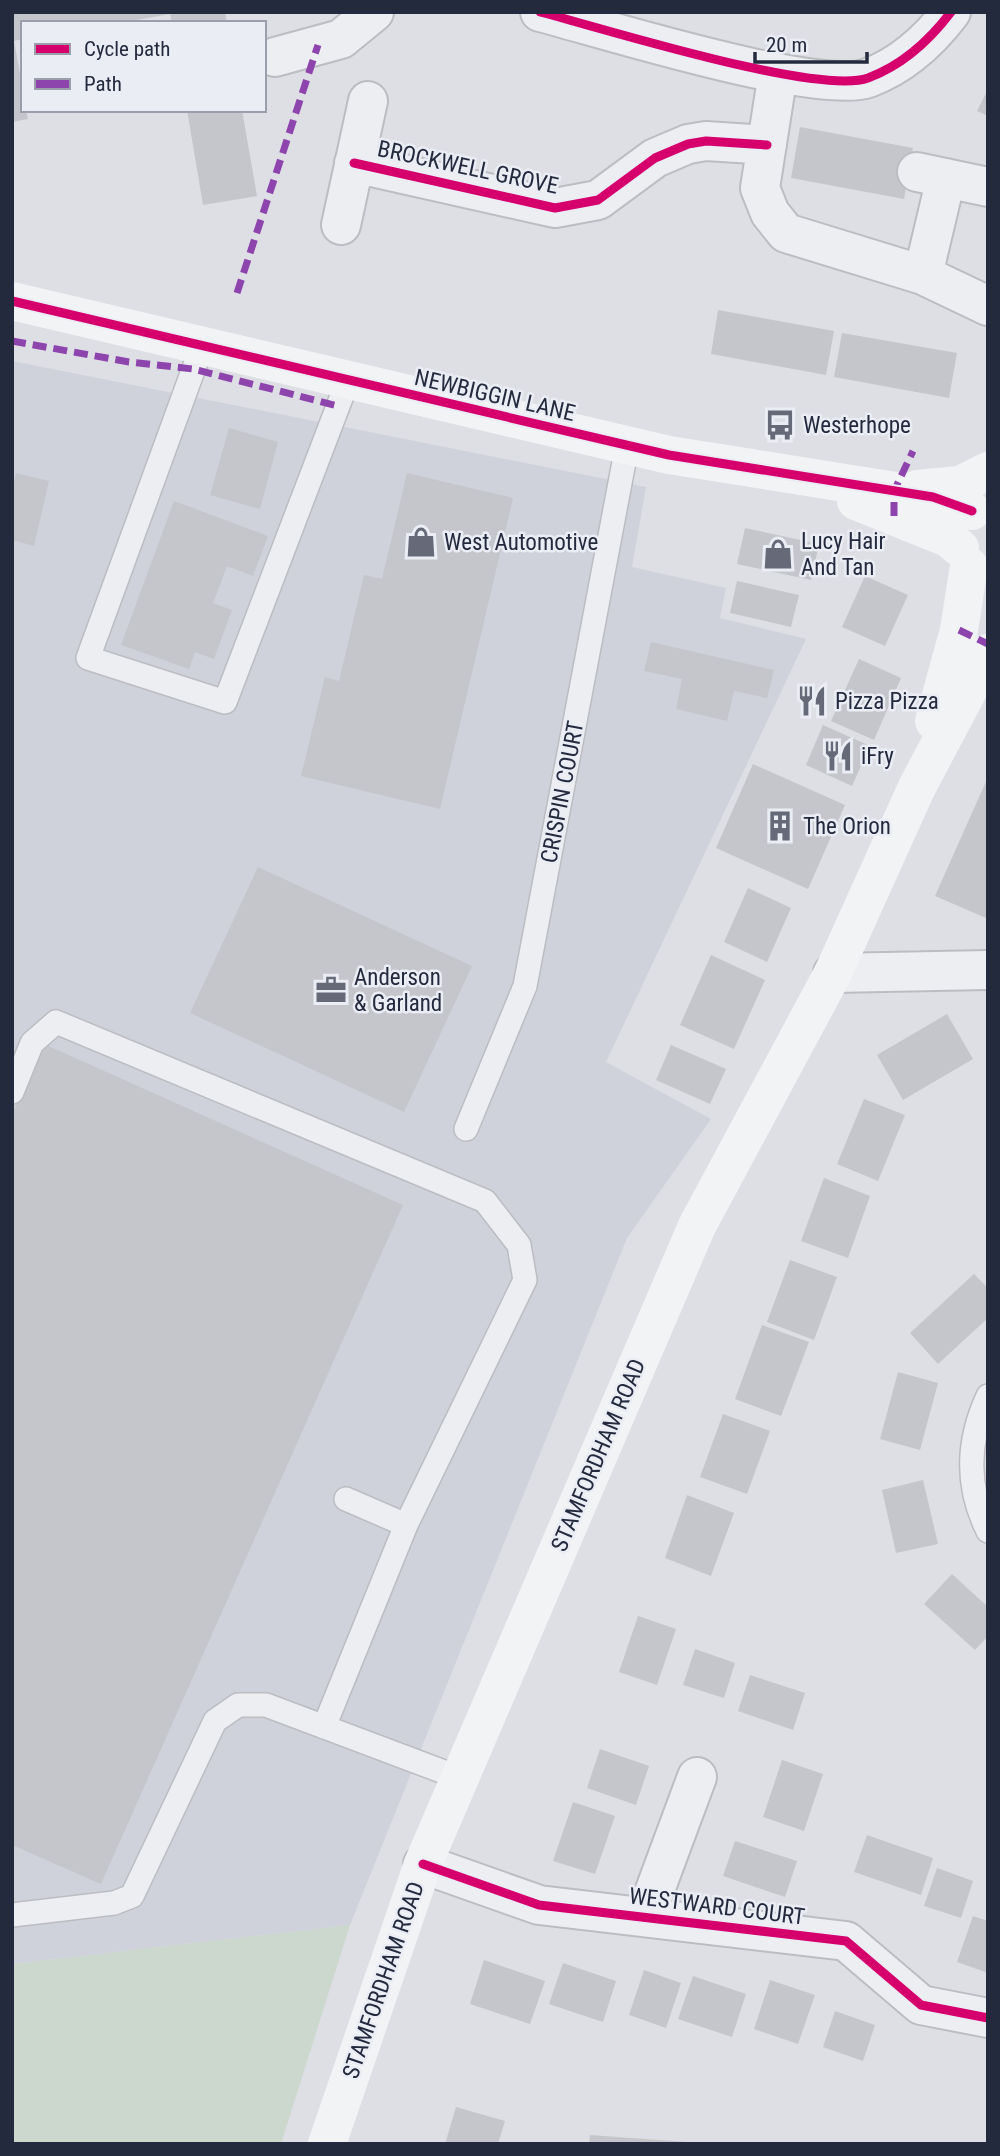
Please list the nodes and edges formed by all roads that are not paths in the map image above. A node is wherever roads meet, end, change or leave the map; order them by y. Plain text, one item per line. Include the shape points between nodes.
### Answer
1 (374, 12) edge
2 (540, 12) edge
3 (951, 12) edge
4 (275, 57) dead end
5 (778, 73) junction
6 (368, 101) dead end
7 (767, 145) junction
8 (354, 163) junction
9 (988, 187) edge
10 (341, 225) dead end
11 (923, 275) junction
12 (12, 301) edge
13 (988, 306) edge
14 (202, 346) junction
15 (348, 380) junction
16 (627, 446) junction
17 (988, 471) edge
18 (793, 475) junction
19 (894, 492) junction
20 (980, 506) edge
21 (972, 565) edge
22 (988, 653) edge
23 (917, 787) junction
24 (988, 970) edge
25 (833, 973) junction
26 (12, 1092) edge
27 (466, 1129) dead end
28 (988, 1396) edge
29 (346, 1499) dead end
30 (406, 1525) junction
31 (988, 1531) edge
32 (324, 1727) junction
33 (697, 1777) dead end
34 (460, 1778) junction
35 (423, 1864) junction
36 (12, 1915) edge
37 (645, 1917) junction
38 (988, 2018) edge
39 (327, 2144) edge

1 - 4 street via 341,38
2 - 5 street
3 - 5 street via 912,53 866,79 833,81
5 - 7 street
6 - 8 street, BROCKWELL GROVE
7 - 8 street, BROCKWELL GROVE via 688,144 655,158 598,200 555,208
7 - 11 street via 760,187 770,214 786,233
8 - 10 street, BROCKWELL GROVE
9 - 11 street via 931,175
11 - 13 street
12 - 14 main road, NEWBIGGIN LANE
14 - 15 main road, NEWBIGGIN LANE
14 - 15 lane via 88,658 225,702
15 - 16 main road, NEWBIGGIN LANE
16 - 18 main road, NEWBIGGIN LANE
16 - 27 lane, CRISPIN COURT via 525,986
17 - 19 main road via 960,485
18 - 19 main road, NEWBIGGIN LANE
18 - 21 main road, NEWBIGGIN LANE via 948,538
19 - 20 main road, NEWBIGGIN LANE
20 - 21 main road, STAMFORDHAM ROAD via 964,522
21 - 23 main road, STAMFORDHAM ROAD
22 - 23 main road, STAMFORDHAM ROAD
23 - 25 main road, STAMFORDHAM ROAD
24 - 25 street
25 - 34 main road, STAMFORDHAM ROAD via 697,1226
26 - 30 lane via 32,1043 56,1022 485,1201 519,1245 525,1280
28 - 31 lane via 975,1423 971,1467 976,1507
29 - 30 lane
30 - 32 lane
32 - 34 lane
32 - 36 lane via 266,1704 238,1705 215,1721 132,1896 114,1903
33 - 37 street, WESTWARD COURT
34 - 35 main road, STAMFORDHAM ROAD
35 - 37 street, WESTWARD COURT via 539,1905
35 - 39 main road, STAMFORDHAM ROAD
37 - 38 street, WESTWARD COURT via 846,1941 921,2005

